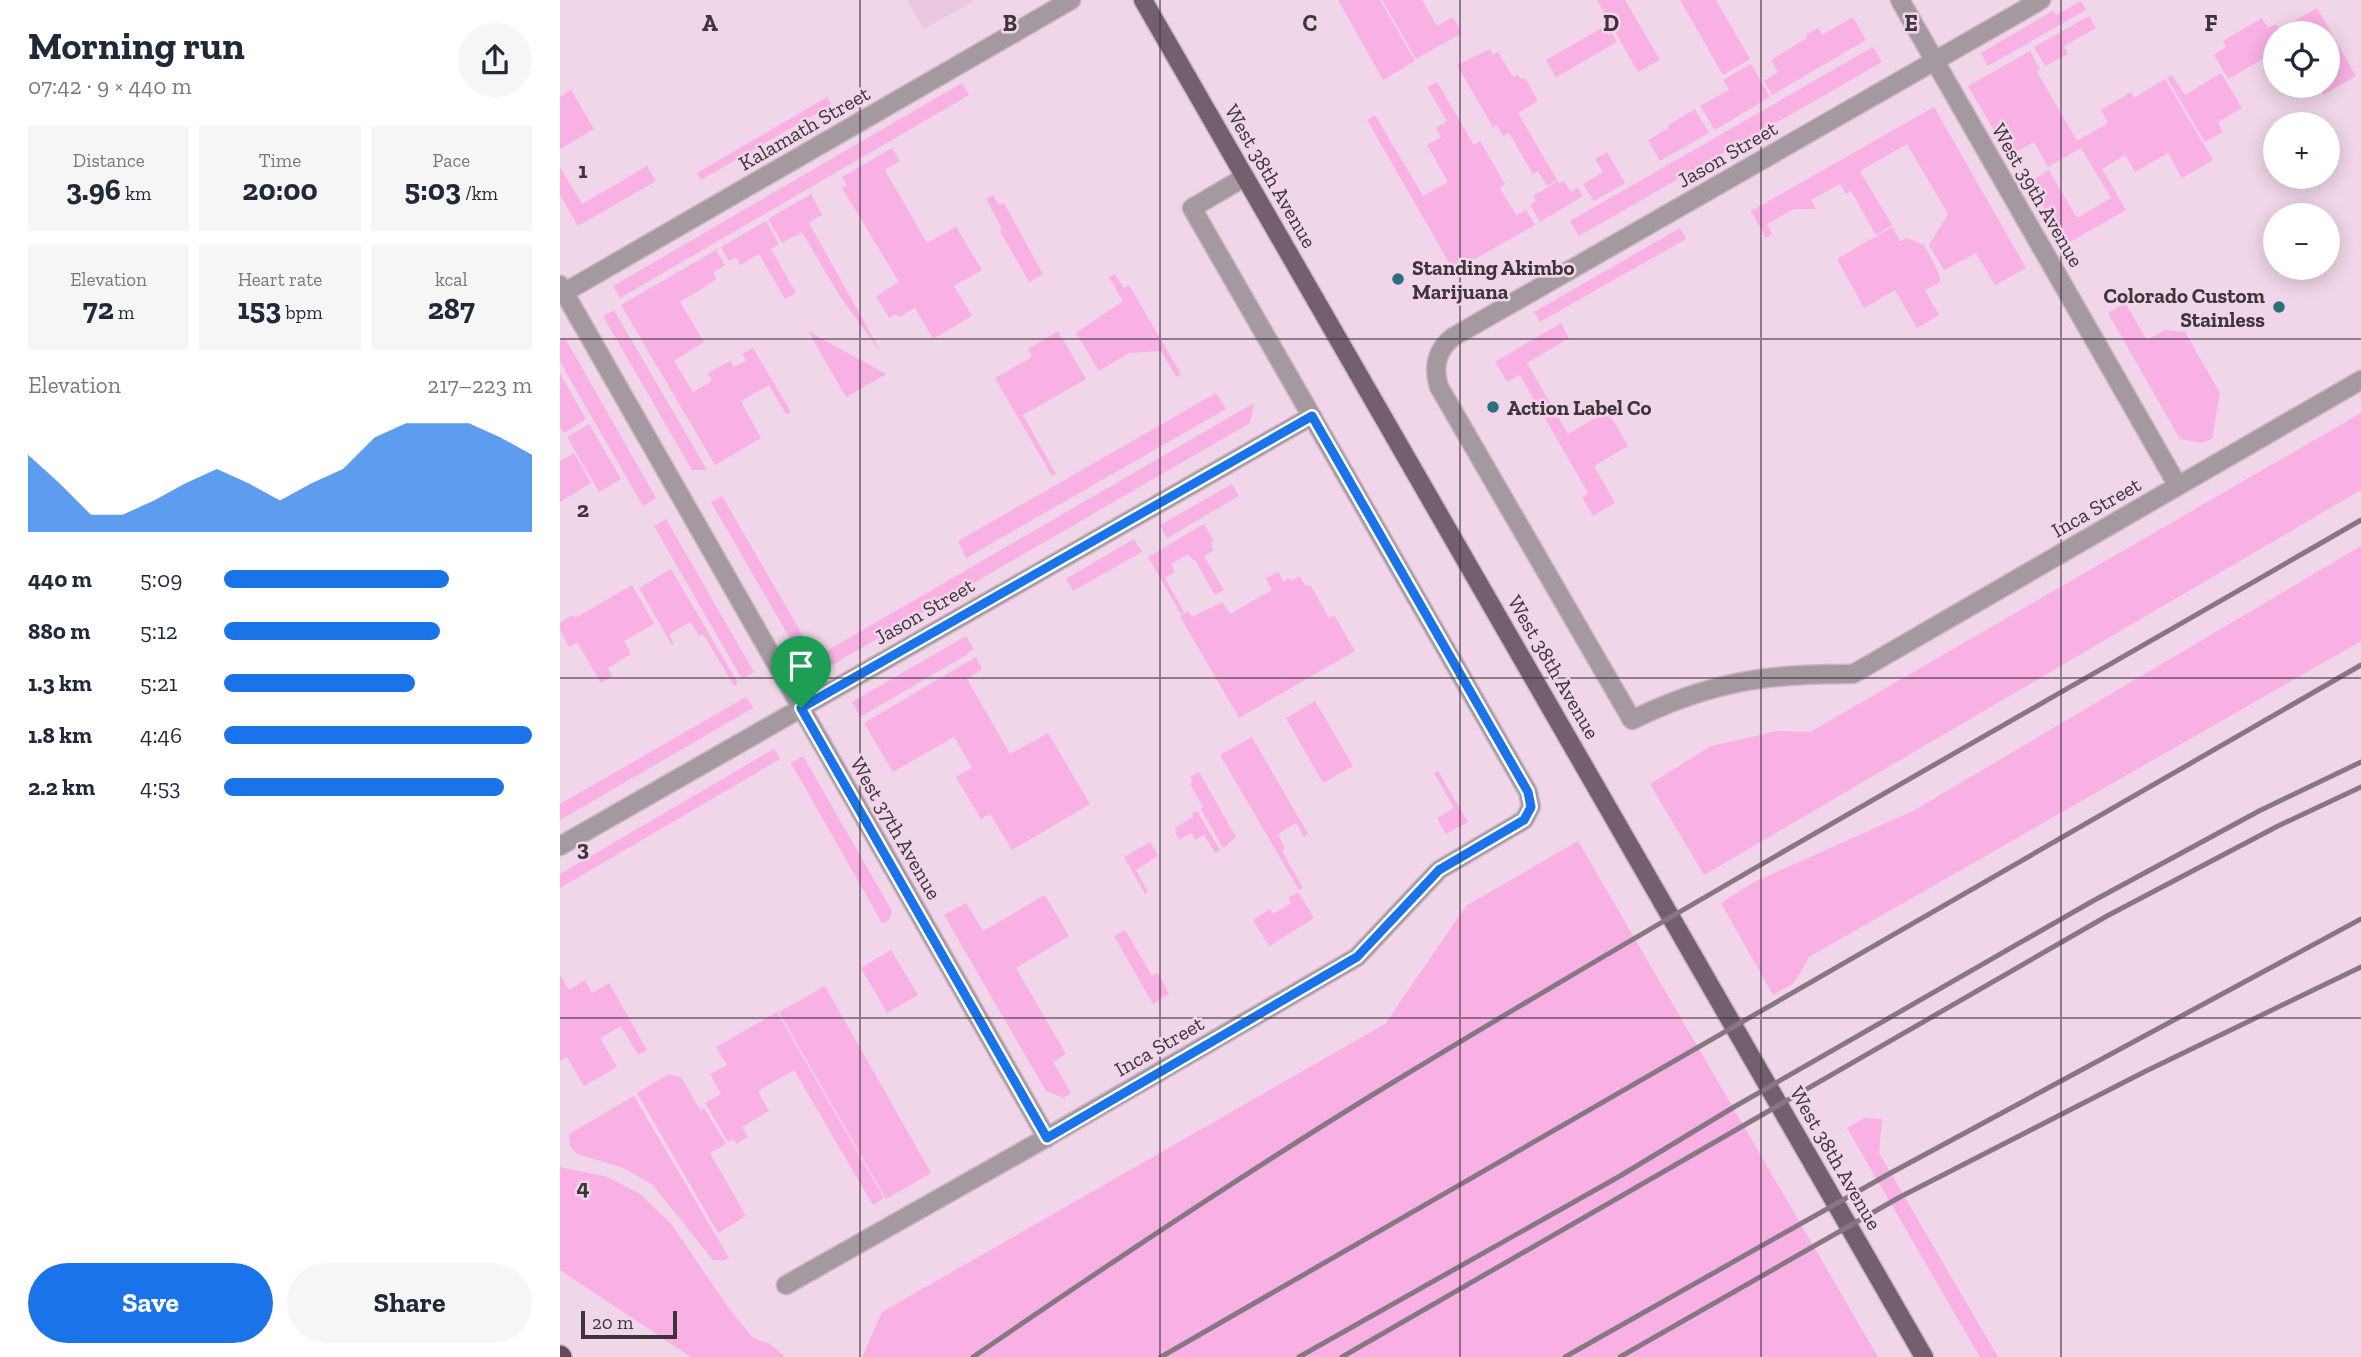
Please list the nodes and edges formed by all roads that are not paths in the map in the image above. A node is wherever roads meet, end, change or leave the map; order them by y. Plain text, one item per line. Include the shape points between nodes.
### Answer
1 (1071, 0) edge
2 (1143, 0) edge
3 (1900, 0) edge
4 (2041, 0) edge
5 (1934, 61) junction
6 (1245, 177) junction
7 (561, 290) edge
8 (2361, 380) edge
9 (1312, 416) junction
10 (2178, 486) junction
11 (1853, 674) joint
12 (801, 708) junction
13 (560, 846) edge
14 (1047, 1138) junction
15 (786, 1285) dead end
16 (1924, 1357) edge

1 - 7 street, Kalamath Street
2 - 6 main road, West 38th Avenue
3 - 5 street, West 39th Avenue
4 - 5 street, Jason Street
5 - 10 street, West 39th Avenue
5 - 11 street, Jason Street via 1453,337 1439,352 1436,365 1439,387 1632,720 1730,683 1777,676
6 - 9 street via 1192,208
6 - 16 main road, West 38th Avenue
7 - 12 street, West 37th Avenue
8 - 10 street, Inca Street
9 - 12 street, Jason Street
9 - 14 street, Inca Street via 1528,792 1529,813 1439,870 1357,957
10 - 11 street, Inca Street
12 - 13 street, Jason Street
12 - 14 street, West 37th Avenue
14 - 15 street, Inca Street

